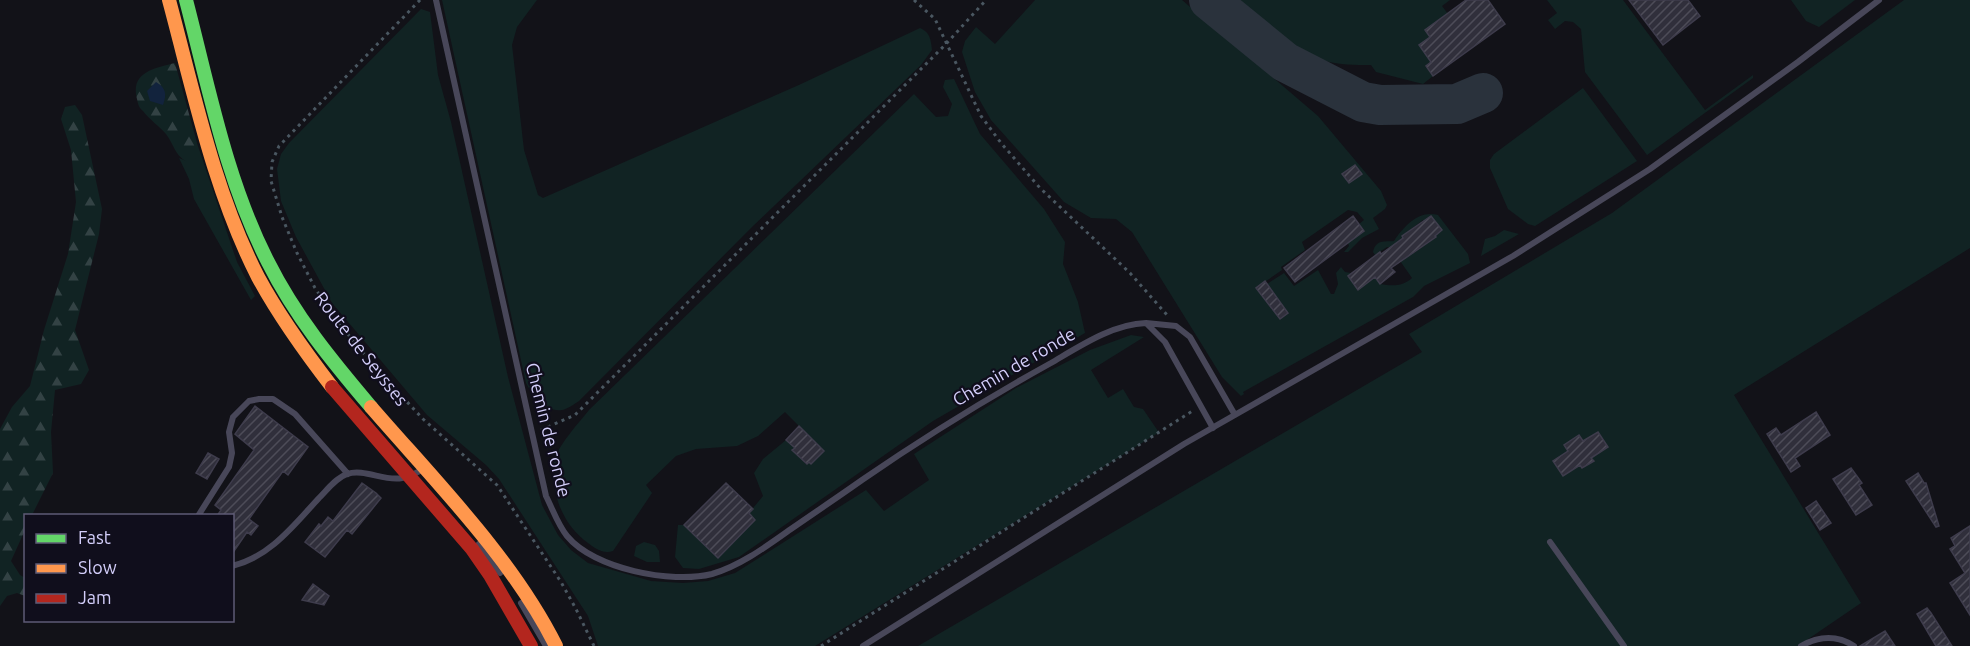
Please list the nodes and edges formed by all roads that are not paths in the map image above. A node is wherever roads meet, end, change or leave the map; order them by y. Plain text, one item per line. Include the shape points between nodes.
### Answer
1 (169, 0) edge
2 (178, 0) edge
3 (186, 0) edge
4 (436, 0) edge
5 (1879, 0) edge
6 (1146, 323) junction
7 (300, 330) dead end
8 (306, 338) dead end
9 (1235, 415) junction
10 (1213, 428) junction
11 (348, 474) junction
12 (418, 474) junction
13 (199, 514) edge
14 (473, 537) dead end
15 (1550, 542) dead end
16 (234, 566) edge
17 (503, 578) dead end
18 (515, 595) dead end
19 (531, 646) edge
20 (546, 646) edge
21 (556, 646) edge
22 (863, 646) edge
23 (1624, 646) edge
24 (1801, 646) edge
25 (1854, 646) edge

1 - 12 main road, Route de Seysses via 214,165 255,271 278,312 331,384
2 - 7 lane, Route de Seysses via 227,178 246,230 277,296
3 - 12 main road, Route de Seysses via 230,160 268,262 303,322
4 - 6 lane, Chemin de ronde via 546,496 568,538 590,556 650,574 689,576 729,567 1000,391 1093,339 1132,323
5 - 9 lane via 1650,169 1513,256
6 - 9 lane, Chemin de ronde via 1176,326 1190,337
6 - 10 lane via 1165,342
8 - 12 lane, Route de Seysses
9 - 10 lane
10 - 22 lane
11 - 12 lane via 403,478
11 - 13 lane via 295,414 273,399 249,401 233,417 229,467
11 - 16 lane via 333,483 276,543 249,562
12 - 19 main road, Route de Seysses via 490,575
12 - 21 main road, Route de Seysses via 492,547
14 - 17 lane
15 - 23 lane
18 - 20 lane
24 - 25 lane via 1823,638

